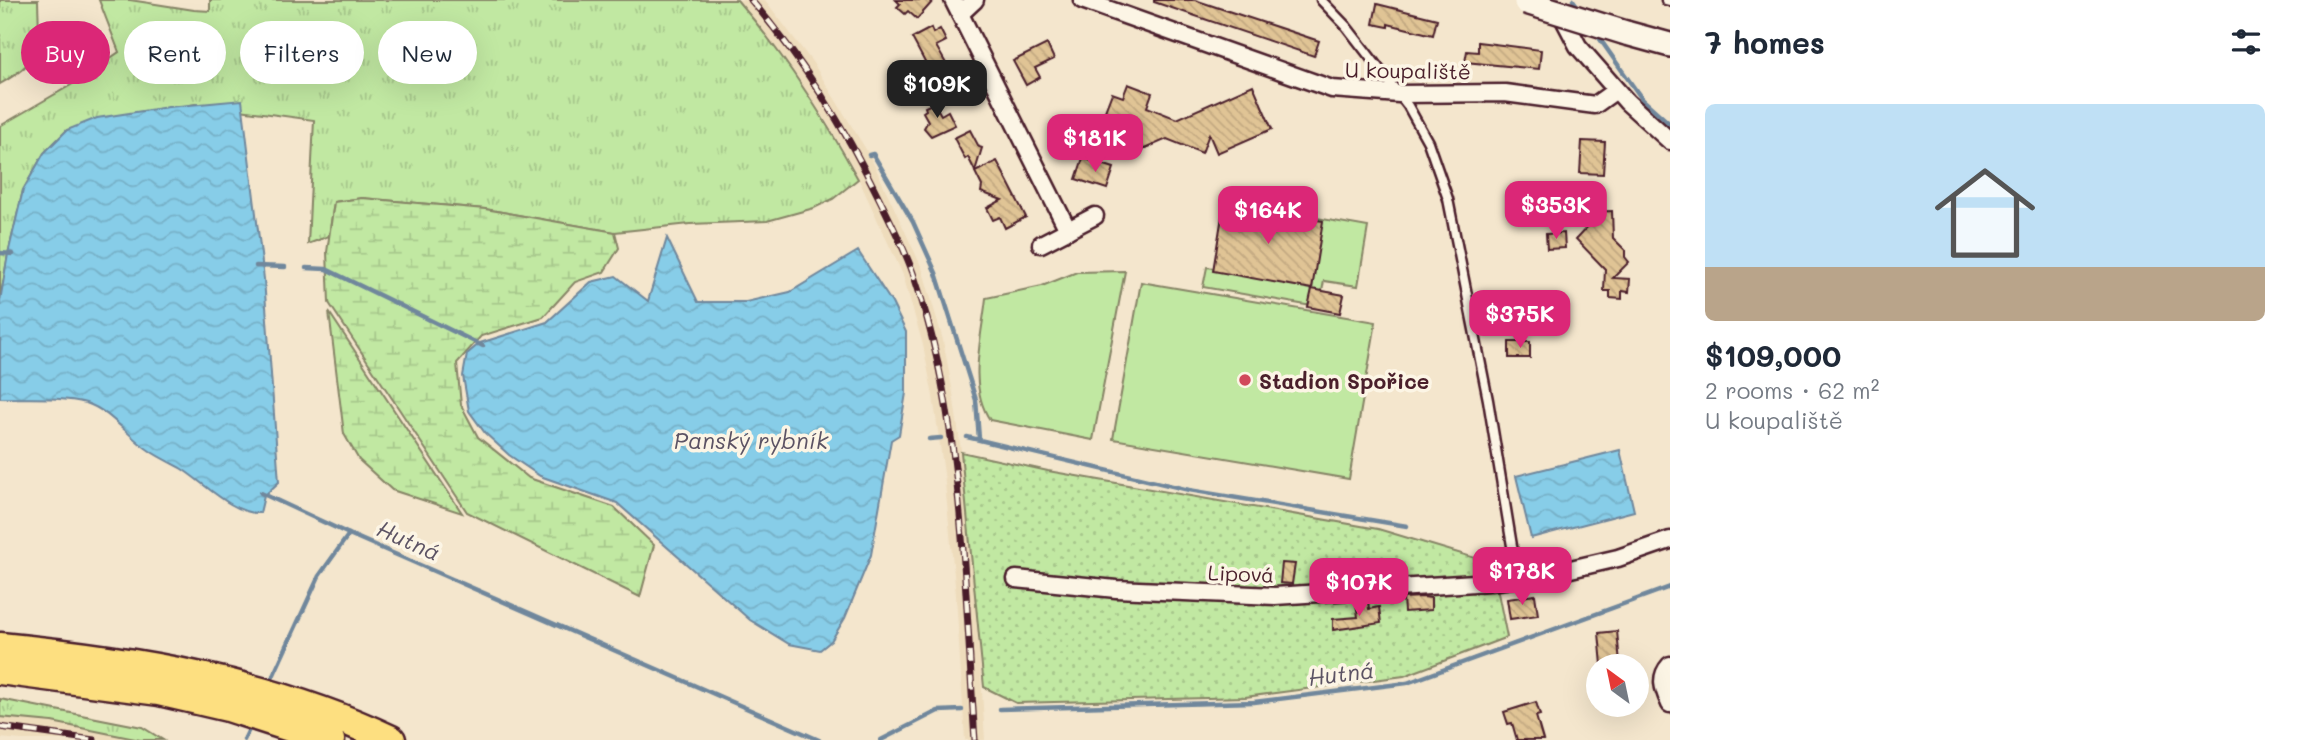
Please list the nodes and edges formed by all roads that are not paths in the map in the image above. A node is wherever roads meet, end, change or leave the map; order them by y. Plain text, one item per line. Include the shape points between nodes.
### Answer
1 (975, 0) edge
2 (1082, 0) edge
3 (1321, 0) edge
4 (1553, 0) edge
5 (1524, 1) edge
6 (957, 7) edge
7 (1670, 45) edge
8 (1616, 90) junction
9 (1399, 94) junction
10 (1670, 141) edge
11 (1095, 216) dead end
12 (1068, 230) junction
13 (1041, 244) dead end
14 (1670, 540) edge
15 (1549, 574) junction
16 (1016, 579) dead end
17 (0, 647) edge
18 (1670, 666) edge
19 (0, 670) edge
20 (230, 696) junction
21 (1670, 704) edge
22 (290, 714) junction
23 (330, 740) edge
24 (391, 740) edge

1 - 6 street
2 - 9 street, U koupaliště via 1332,89
3 - 9 lane
4 - 8 street via 1578,46
5 - 7 street, bridge
6 - 12 street
8 - 9 street, U koupaliště via 1595,105 1505,93
8 - 10 street
9 - 15 lane via 1428,142 1448,199 1514,558
11 - 12 street
12 - 13 street
14 - 15 street, Lipová
15 - 16 street, Lipová via 1275,596
17 - 20 highway via 160,668
18 - 21 street via 1662,685
19 - 20 highway
20 - 22 highway
22 - 23 highway
22 - 24 highway

